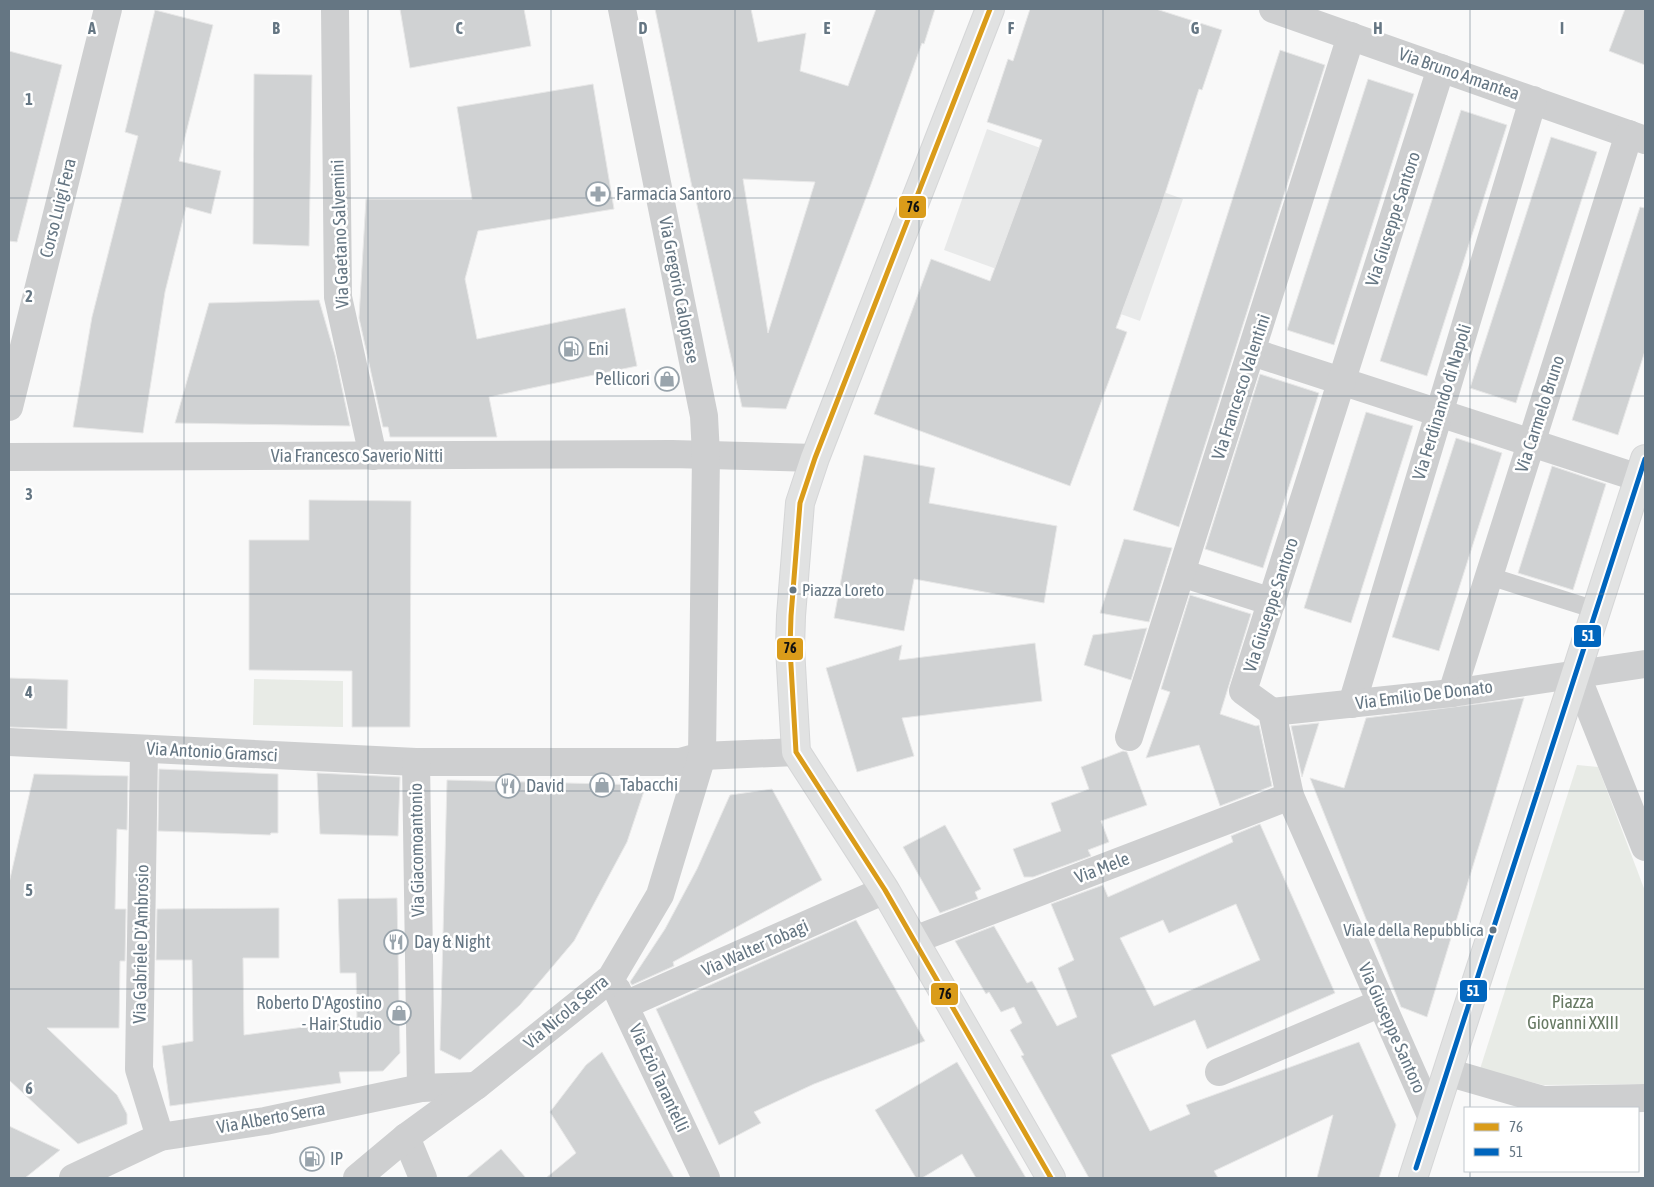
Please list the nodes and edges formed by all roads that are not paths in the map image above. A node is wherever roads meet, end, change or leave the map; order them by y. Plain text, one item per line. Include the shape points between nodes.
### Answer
1 (108, 9) edge
2 (335, 9) edge
3 (622, 9) edge
4 (990, 9) edge
5 (1272, 9) edge
6 (1351, 36) junction
7 (1441, 68) junction
8 (1533, 100) junction
9 (1637, 137) edge
10 (1252, 352) junction
11 (1342, 381) junction
12 (9, 407) edge
13 (1439, 413) junction
14 (1531, 443) junction
15 (706, 455) junction
16 (373, 456) junction
17 (9, 457) edge
18 (815, 458) junction
19 (1642, 469) edge
20 (1181, 573) junction
21 (1489, 576) junction
22 (1272, 602) junction
23 (1596, 610) junction
24 (1645, 664) edge
25 (1576, 674) junction
26 (1452, 693) junction
27 (1352, 704) junction
28 (1272, 712) junction
29 (1129, 737) dead end
30 (9, 742) edge
31 (144, 749) junction
32 (796, 752) junction
33 (702, 756) junction
34 (416, 762) junction
35 (1290, 796) junction
36 (1645, 847) edge
37 (885, 890) junction
38 (914, 940) junction
39 (610, 978) junction
40 (1382, 1003) junction
41 (625, 1005) junction
42 (1219, 1072) dead end
43 (1447, 1072) junction
44 (476, 1086) junction
45 (421, 1088) junction
46 (1645, 1098) edge
47 (1432, 1118) junction
48 (160, 1137) junction
49 (406, 1137) junction
50 (73, 1178) edge
51 (357, 1178) edge
52 (423, 1178) edge
53 (706, 1178) edge
54 (1051, 1178) edge
55 (1413, 1178) edge

1 - 12 street, Corso Luigi Fera
2 - 16 street, Via Gaetano Salvemini via 338,297
3 - 15 street, Via Gregorio Caloprese via 704,416
4 - 18 street
5 - 6 street, Via Bruno Amantea
6 - 7 street, Via Bruno Amantea
6 - 10 street, Via Francesco Valentini
7 - 8 street, Via Bruno Amantea
7 - 11 street, Via Giuseppe Santoro
8 - 9 street, Via Bruno Amantea
8 - 13 street, Via Ferdinando di Napoli
9 - 14 street, Via Carmelo Bruno
10 - 11 street
10 - 20 street, Via Francesco Valentini
11 - 13 street
11 - 22 street, Via Giuseppe Santoro
13 - 14 street
13 - 27 street, Via Ferdinando di Napoli
14 - 19 street
14 - 21 street, Via Carmelo Bruno
15 - 16 street, Via Francesco Saverio Nitti
15 - 18 street
15 - 33 street
16 - 17 street, Via Francesco Saverio Nitti
18 - 32 street via 800,503 791,616
19 - 23 street
20 - 22 street
20 - 29 street, Via Francesco Valentini
21 - 23 lane
21 - 26 street, Via Carmelo Bruno
22 - 28 street, Via Giuseppe Santoro via 1243,691
23 - 25 street
24 - 25 street, Via Emilio De Donato
25 - 26 street, Via Emilio De Donato
25 - 36 street
25 - 43 street
26 - 27 street, Via Emilio De Donato
27 - 28 street, Via Emilio De Donato
28 - 35 street, Via Giuseppe Santoro
30 - 31 street, Via Antonio Gramsci
31 - 34 street, Via Antonio Gramsci
31 - 48 street, Via Gabriele D'Ambrosio via 139,1069
32 - 33 street
32 - 37 street
33 - 34 street via 680,762
33 - 39 street, Via Nicola Serra via 660,895
34 - 45 street, Via Giacomoantonio
35 - 38 street, Via Mele
35 - 40 street, Via Giuseppe Santoro
37 - 38 street
37 - 41 street, Via Walter Tobagi
38 - 54 street
39 - 41 street, Via Ezio Tarantelli
39 - 44 street, Via Nicola Serra
40 - 42 street
40 - 47 street, Via Giuseppe Santoro
41 - 53 street, Via Ezio Tarantelli
43 - 46 street via 1543,1100
43 - 47 street
44 - 45 street, Via Alberto Serra
44 - 49 street, Via Nicola Serra
45 - 48 street, Via Alberto Serra via 265,1121
47 - 55 street
48 - 50 street, Via Alberto Serra
49 - 51 street, Via Nicola Serra
49 - 52 street

